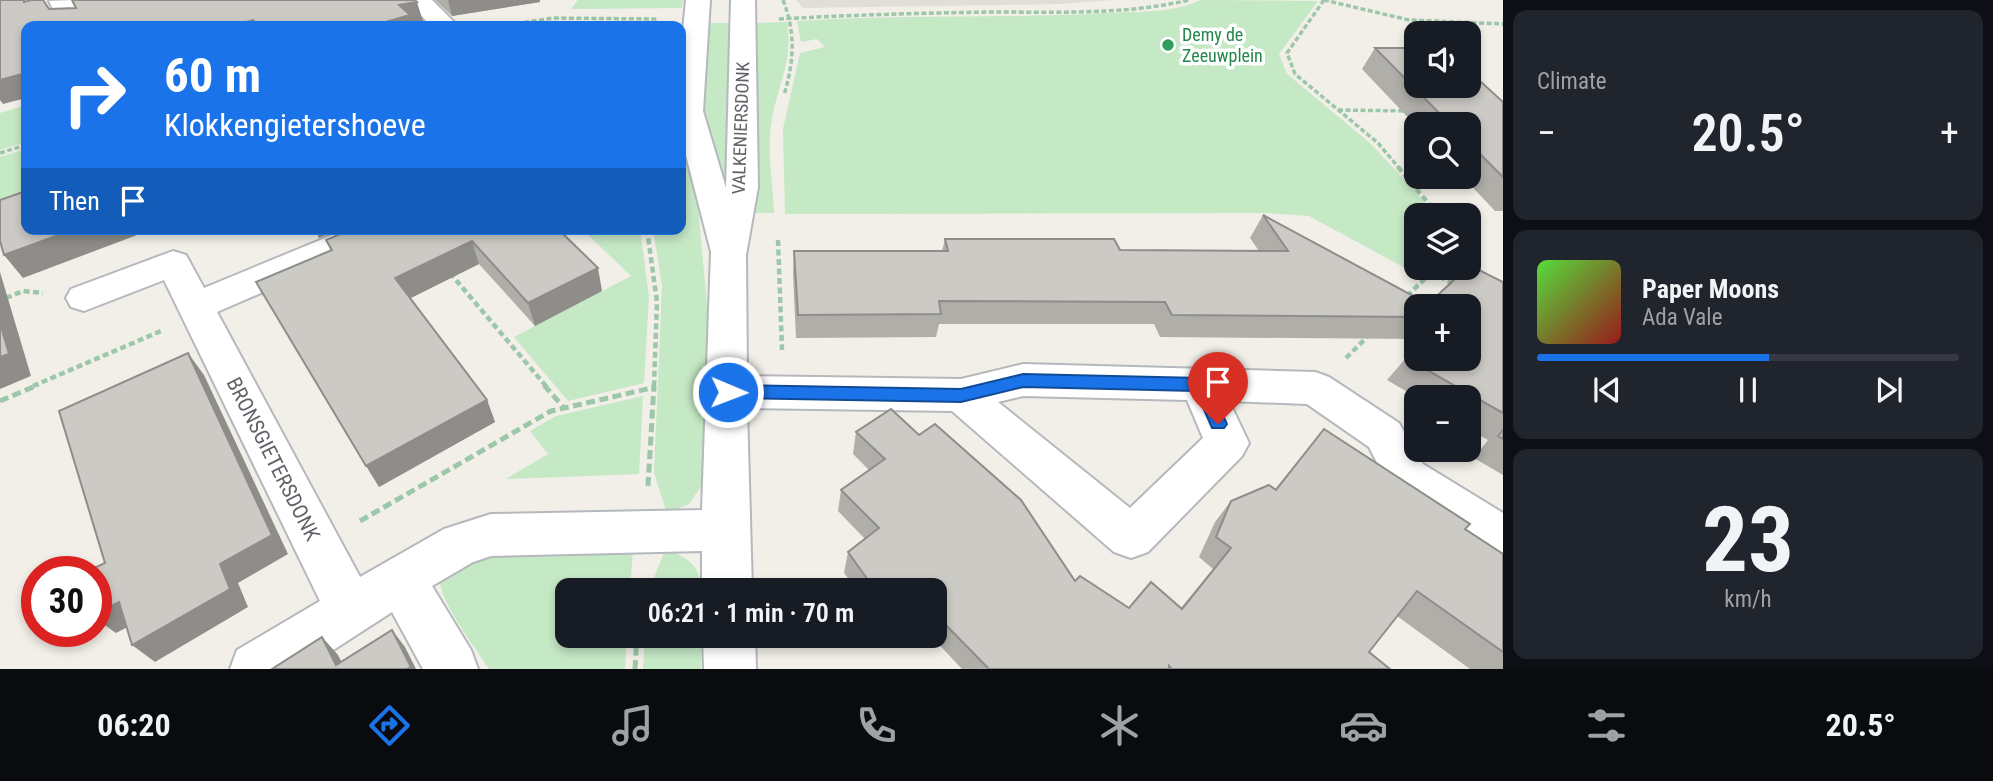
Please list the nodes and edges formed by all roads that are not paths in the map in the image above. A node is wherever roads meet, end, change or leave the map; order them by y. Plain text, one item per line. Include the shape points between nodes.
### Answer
1 (62, 0) edge
2 (418, 0) edge
3 (697, 10) edge
4 (744, 10) edge
5 (72, 21) edge
6 (440, 21) edge
7 (365, 235) edge
8 (728, 255) junction
9 (84, 298) dead end
10 (198, 310) junction
11 (1202, 385) junction
12 (728, 392) junction
13 (961, 395) junction
14 (725, 530) junction
15 (1503, 538) edge
16 (727, 578) edge
17 (401, 580) junction
18 (351, 611) junction
19 (729, 648) edge
20 (256, 669) edge
21 (452, 669) edge
22 (730, 669) edge

1 - 5 street
2 - 6 street
3 - 8 street, VALKENIERSDONK via 689,111
4 - 8 street, VALKENIERSDONK via 742,187
7 - 10 street
8 - 12 street, VALKENIERSDONK
9 - 10 street, BRONSGIETERSDONK via 173,263
10 - 18 street, BRONSGIETERSDONK
11 - 13 street via 1023,380
11 - 13 street via 1227,443 1131,537
11 - 15 street via 1315,388 1384,435 1407,477
12 - 13 street
12 - 14 street, VALKENIERSDONK
14 - 16 street, VALKENIERSDONK
14 - 17 street via 491,535 434,558
17 - 18 street
17 - 21 street
18 - 20 street
19 - 22 street

